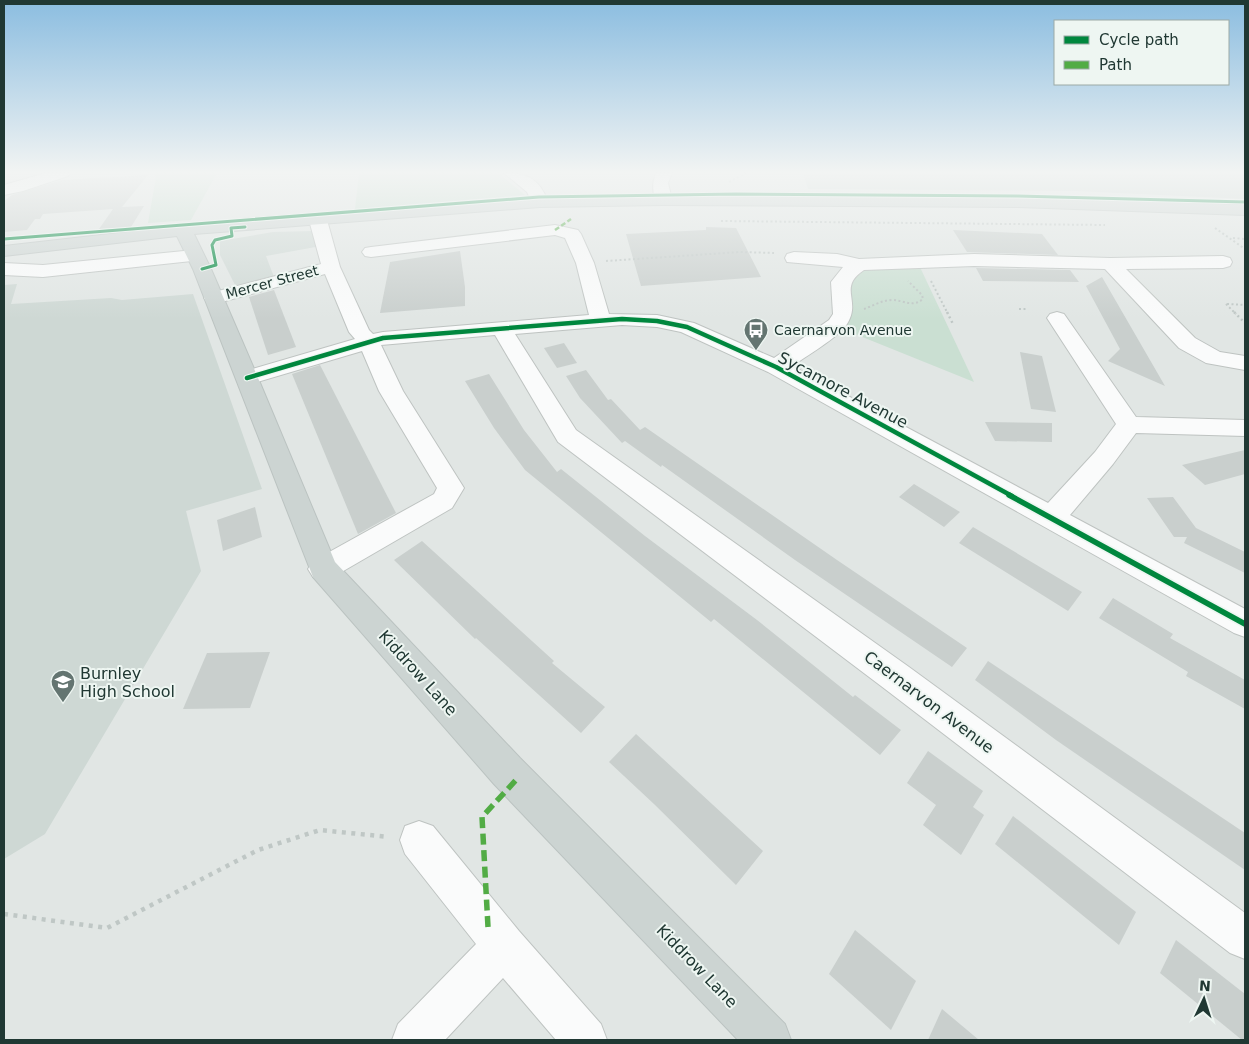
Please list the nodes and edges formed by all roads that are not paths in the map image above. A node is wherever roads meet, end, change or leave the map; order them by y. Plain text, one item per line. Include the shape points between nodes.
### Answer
1 (310, 222) edge
2 (318, 222) edge
3 (188, 241) junction
4 (4, 251) edge
5 (371, 252) dead end
6 (794, 258) road end
7 (1223, 262) dead end
8 (1110, 264) junction
9 (858, 266) junction
10 (331, 267) junction
11 (4, 269) edge
12 (214, 298) junction
13 (1057, 318) dead end
14 (601, 320) junction
15 (502, 329) junction
16 (369, 342) junction
17 (1245, 363) edge
18 (776, 367) junction
19 (247, 378) junction
20 (1128, 425) junction
21 (1245, 428) edge
22 (1052, 518) junction
23 (323, 569) junction
24 (1245, 624) edge
25 (419, 840) road end
26 (1245, 938) edge
27 (504, 946) junction
28 (414, 1040) edge
29 (585, 1040) edge
30 (769, 1040) edge

1 - 3 main road
2 - 10 street
3 - 4 main road
3 - 11 street via 43,271
3 - 12 main road, Kiddrow Lane
5 - 14 street via 555,230 572,234 585,263
6 - 9 street via 837,260
7 - 8 street
8 - 9 street via 974,260
8 - 17 street via 1187,343 1214,358
9 - 18 street via 841,282 843,314 837,324
10 - 12 street, Mercer Street
10 - 16 street via 360,332
12 - 19 main road, Kiddrow Lane
13 - 20 street
14 - 15 street, Sycamore Avenue
14 - 18 street, Sycamore Avenue via 657,321 687,327
15 - 16 street, Sycamore Avenue via 383,338
15 - 26 street, Caernarvon Avenue via 567,436
16 - 19 street, Sycamore Avenue
16 - 23 street via 392,391 451,488 443,501
18 - 22 street, Sycamore Avenue
19 - 23 main road, Kiddrow Lane
20 - 21 street
20 - 22 street
22 - 24 street, Sycamore Avenue
23 - 30 main road, Kiddrow Lane via 507,771
25 - 27 street
27 - 28 street
27 - 29 street

